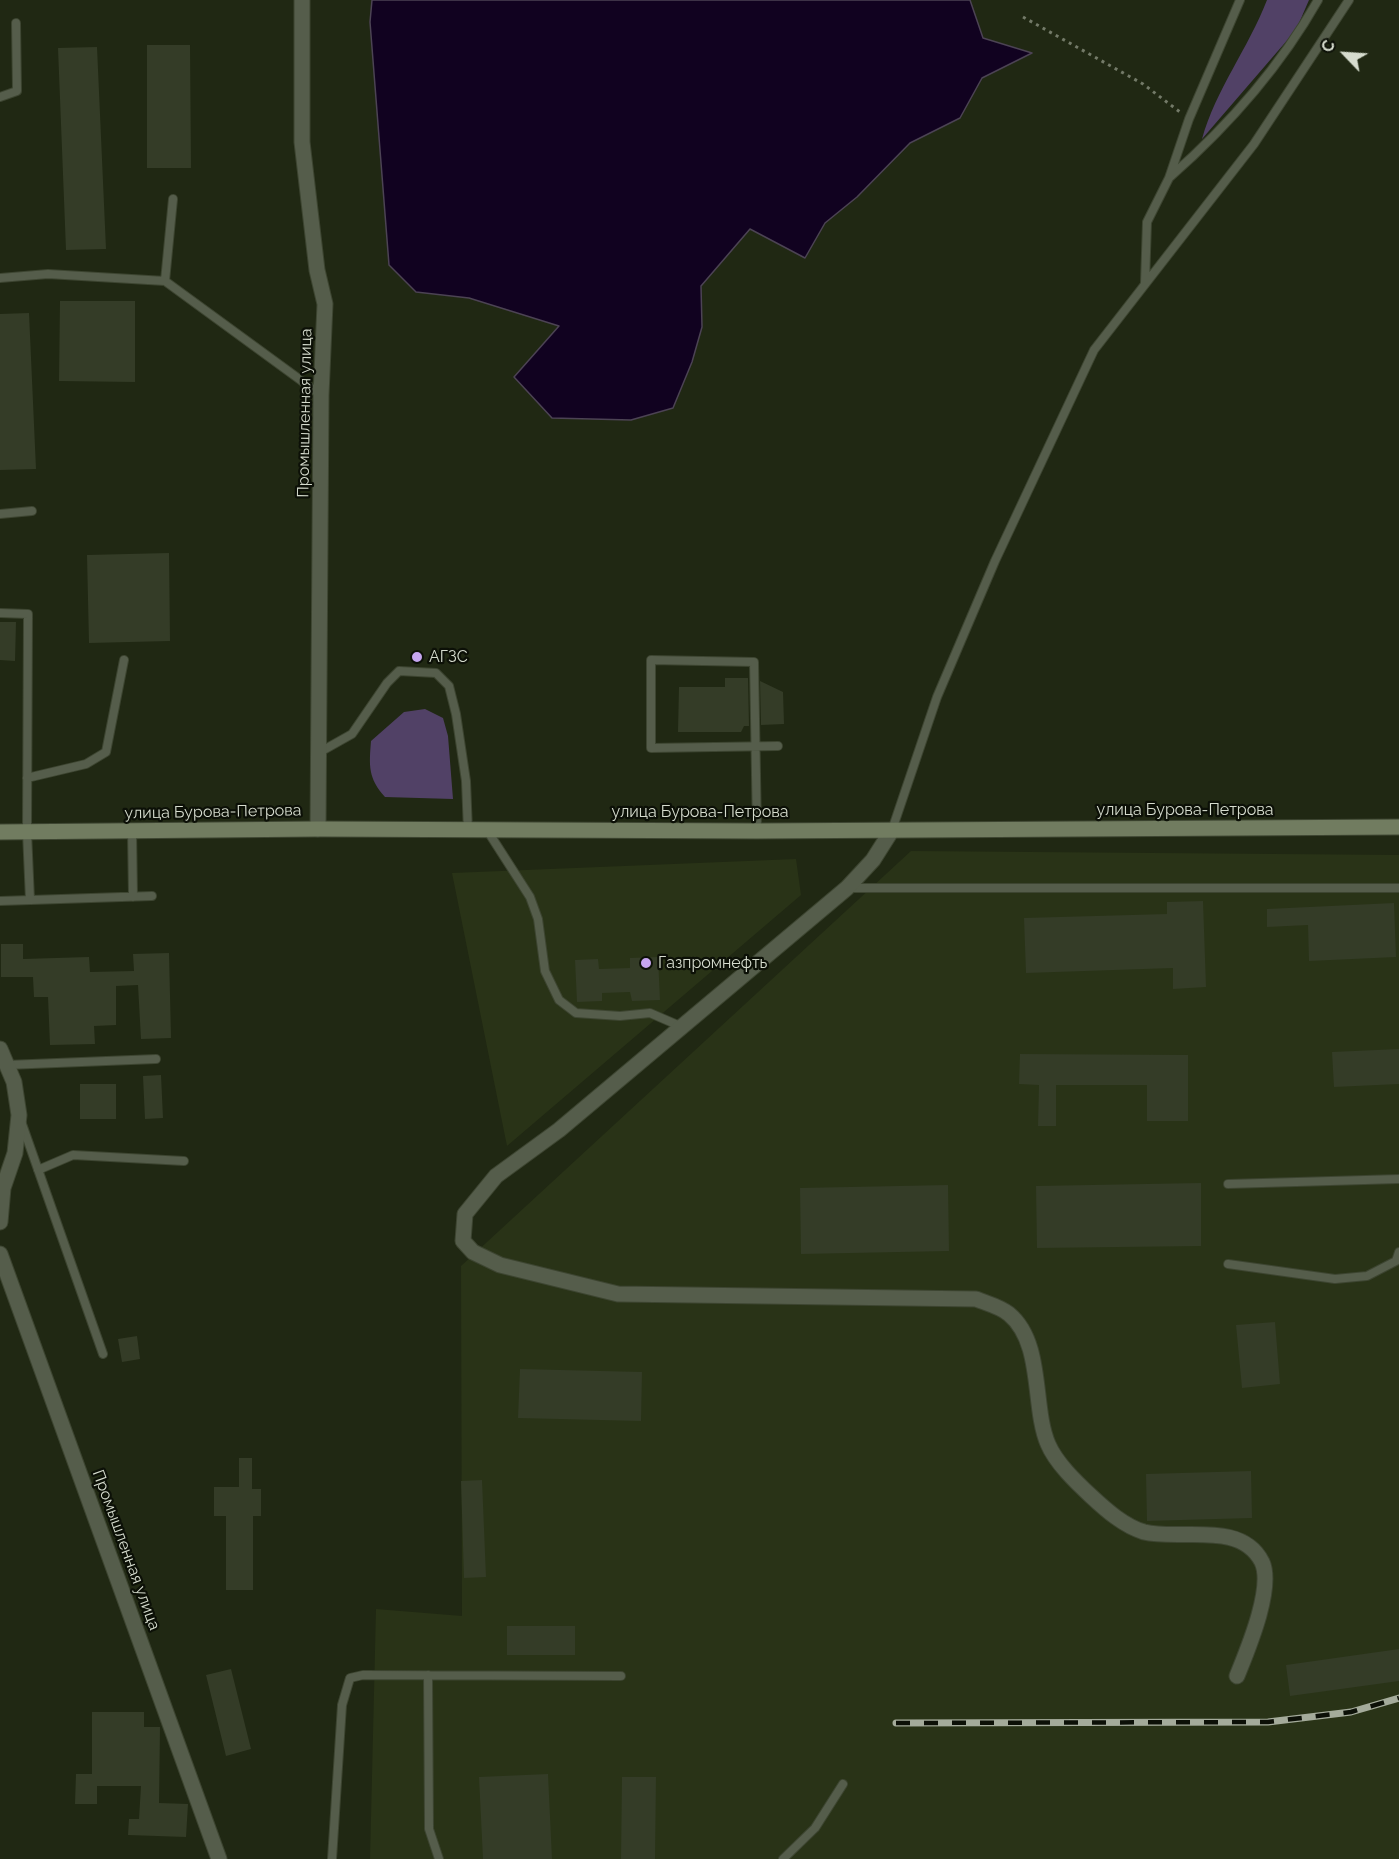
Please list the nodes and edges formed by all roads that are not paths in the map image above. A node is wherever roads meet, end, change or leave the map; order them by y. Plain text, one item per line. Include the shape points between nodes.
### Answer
1 (302, 0) edge
2 (1240, 0) edge
3 (1318, 0) edge
4 (1349, 0) edge
5 (16, 23) dead end
6 (0, 97) edge
7 (1169, 178) junction
8 (173, 199) dead end
9 (0, 278) edge
10 (165, 281) junction
11 (1145, 283) junction
12 (321, 395) junction
13 (32, 511) dead end
14 (0, 514) edge
15 (0, 613) edge
16 (124, 660) dead end
17 (778, 746) dead end
18 (755, 747) junction
19 (320, 752) junction
20 (27, 778) junction
21 (1399, 827) edge
22 (318, 828) junction
23 (132, 830) junction
24 (487, 830) junction
25 (892, 830) junction
26 (468, 831) junction
27 (757, 831) junction
28 (0, 832) edge
29 (27, 832) junction
30 (847, 888) junction
31 (1399, 888) edge
32 (152, 896) dead end
33 (133, 897) junction
34 (30, 900) junction
35 (0, 901) edge
36 (680, 1026) junction
37 (0, 1049) edge
38 (156, 1059) dead end
39 (7, 1065) junction
40 (19, 1115) junction
41 (184, 1161) dead end
42 (38, 1170) junction
43 (1399, 1179) edge
44 (1228, 1184) dead end
45 (0, 1222) edge
46 (1399, 1252) edge
47 (0, 1254) edge
48 (1228, 1264) dead end
49 (103, 1354) dead end
50 (429, 1675) junction
51 (621, 1676) dead end
52 (1237, 1676) dead end
53 (843, 1784) dead end
54 (219, 1859) edge
55 (332, 1859) edge
56 (439, 1859) edge
57 (783, 1859) edge

1 - 12 street, Промышленная улица via 302,142 317,270 325,304
2 - 7 lane via 1189,119
3 - 7 lane via 1251,96
4 - 11 lane via 1254,144
5 - 6 lane via 17,91
7 - 11 lane via 1148,222
8 - 10 lane
9 - 10 lane via 48,274
10 - 12 lane
11 - 25 lane via 1094,350 995,561 938,697
12 - 19 street, Промышленная улица
13 - 14 lane
15 - 20 lane via 28,614
16 - 20 lane via 106,752 86,764
17 - 18 lane
18 - 18 lane via 754,662 651,660 651,748
18 - 27 lane
19 - 22 street, Промышленная улица
19 - 26 lane via 352,734 399,671 436,673 449,686 456,714 466,781
20 - 29 lane
21 - 25 main road, улица Бурова-Петрова
22 - 23 main road, улица Бурова-Петрова
22 - 26 main road, улица Бурова-Петрова
23 - 29 main road, улица Бурова-Петрова
23 - 33 lane
24 - 26 main road, улица Бурова-Петрова
24 - 27 main road, улица Бурова-Петрова
24 - 36 lane via 530,897 538,919 545,971 559,1000 576,1013 650,1013
25 - 27 main road, улица Бурова-Петрова
25 - 30 street via 873,860
28 - 29 main road, улица Бурова-Петрова
29 - 34 lane
30 - 31 lane
30 - 36 street
32 - 33 lane
33 - 34 lane
34 - 35 lane
36 - 52 street via 559,1130 496,1176 465,1214 464,1240 473,1252 500,1265 618,1293 976,1299 1009,1314 1029,1343 1047,1443 1090,1496 1122,1521 1144,1532 1229,1537 1251,1547 1263,1564 1263,1599
37 - 39 street
38 - 39 lane
39 - 40 street
40 - 42 lane
40 - 45 street
41 - 42 lane via 73,1155
42 - 49 lane
43 - 44 lane
46 - 48 lane via 1396,1260 1367,1276 1335,1279
47 - 54 street, Промышленная улица
50 - 51 lane
50 - 55 lane via 350,1678 342,1705
50 - 56 lane via 429,1828
53 - 57 lane via 815,1828

